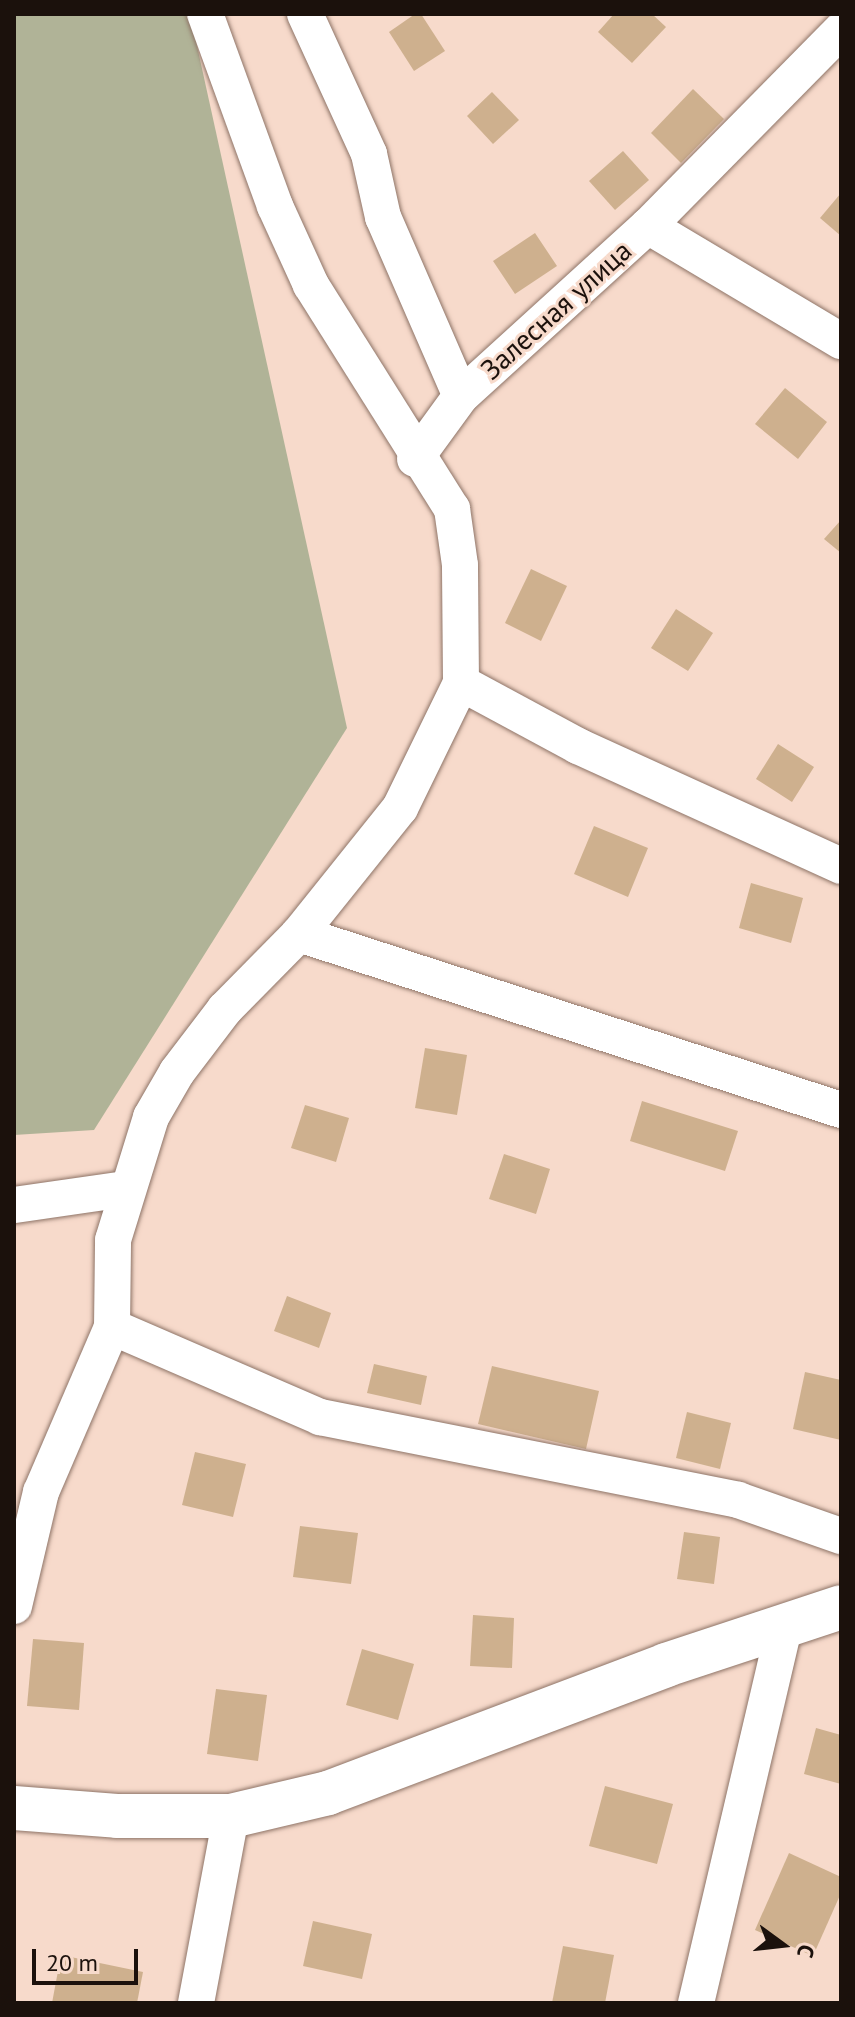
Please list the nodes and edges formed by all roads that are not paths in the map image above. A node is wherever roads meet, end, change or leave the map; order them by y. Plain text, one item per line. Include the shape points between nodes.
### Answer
1 (205, 14) edge
2 (305, 14) edge
3 (841, 30) edge
4 (648, 226) junction
5 (841, 341) edge
6 (461, 396) junction
7 (415, 459) junction
8 (461, 683) junction
9 (841, 866) edge
10 (299, 934) junction
11 (841, 1110) edge
12 (125, 1189) junction
13 (14, 1205) edge
14 (112, 1327) junction
15 (841, 1536) edge
16 (14, 1606) edge
17 (841, 1607) edge
18 (785, 1623) junction
19 (14, 1808) edge
20 (231, 1816) junction
21 (196, 2003) edge
22 (696, 2003) edge

1 - 7 street via 275,206 311,285
2 - 6 street via 369,154 383,217
3 - 4 street
4 - 5 street, Залесная улица
4 - 6 street, Залесная улица
6 - 7 street, Залесная улица
7 - 8 street via 452,509 460,565
8 - 9 street via 578,746
8 - 10 street via 400,808
10 - 11 street
10 - 12 street via 225,1009 177,1072 151,1117
12 - 13 street
12 - 14 street via 113,1240
14 - 15 street via 320,1417 738,1500
14 - 16 street via 41,1492
17 - 18 street
18 - 20 street via 328,1793
18 - 22 street
19 - 20 street via 117,1816
20 - 21 street

